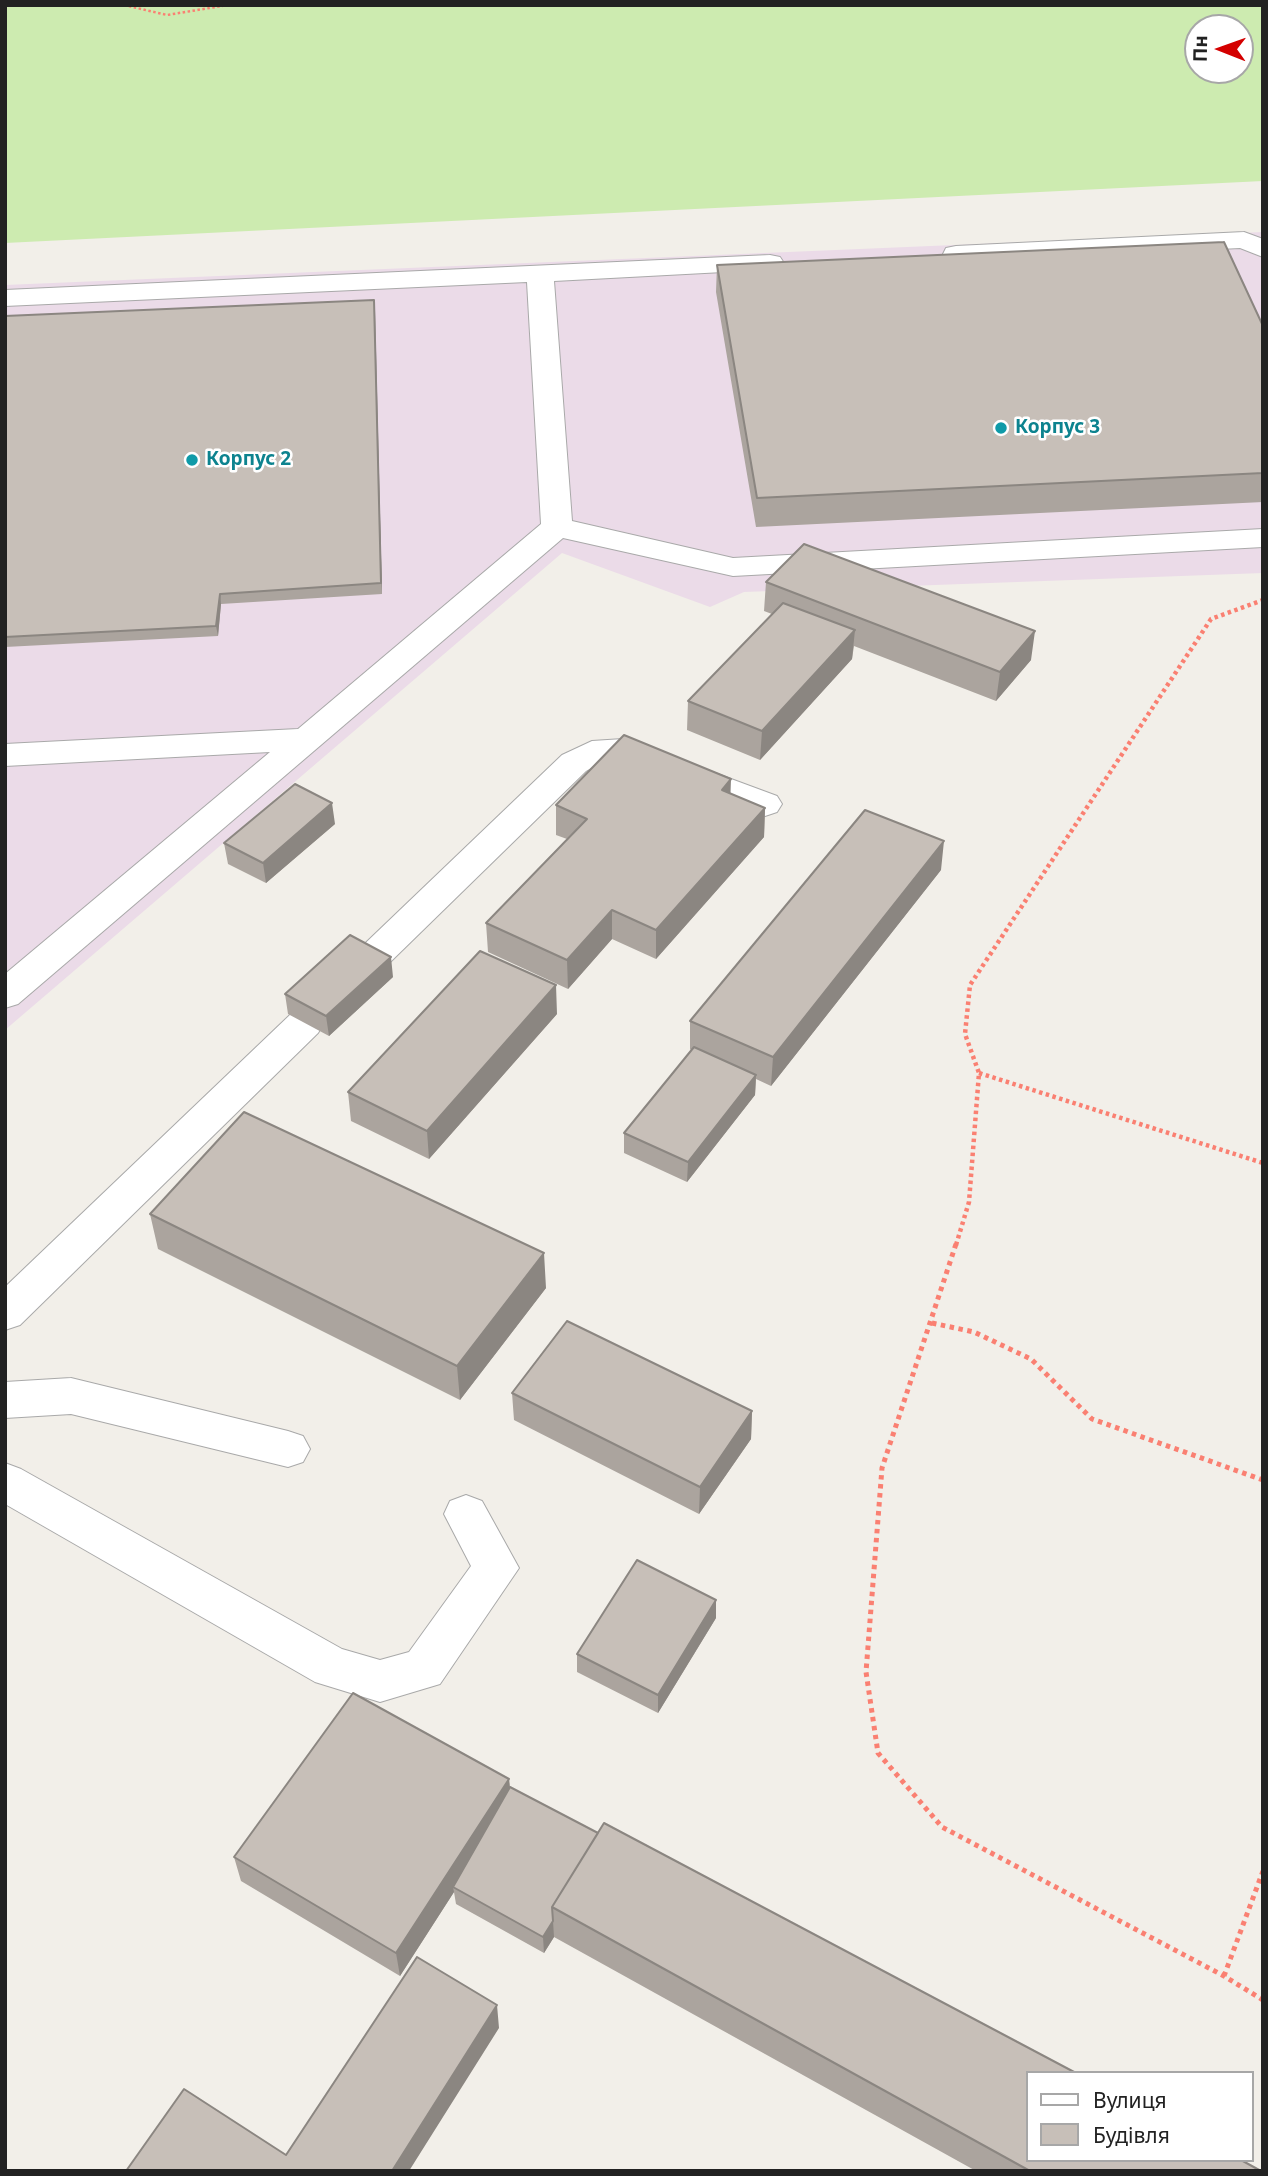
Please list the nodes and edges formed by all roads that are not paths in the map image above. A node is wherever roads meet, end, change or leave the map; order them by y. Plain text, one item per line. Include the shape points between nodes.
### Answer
1 (1263, 249) edge
2 (929, 255) edge
3 (792, 262) edge
4 (540, 275) junction
5 (5, 298) edge
6 (557, 527) junction
7 (1263, 538) edge
8 (308, 739) junction
9 (5, 755) edge
10 (765, 804) dead end
11 (367, 963) edge
12 (5, 995) edge
13 (305, 1023) edge
14 (5, 1313) edge
15 (5, 1400) edge
16 (288, 1449) dead end
17 (5, 1482) edge
18 (466, 1514) dead end

1 - 2 lane via 1244,240
3 - 4 lane
4 - 5 lane
4 - 6 lane
6 - 7 lane via 733,567
6 - 8 lane
8 - 9 lane
8 - 12 lane
10 - 11 lane via 623,750 592,752 574,763
13 - 14 lane
15 - 16 lane via 71,1396
17 - 18 lane via 331,1667 380,1681 424,1669 496,1568

